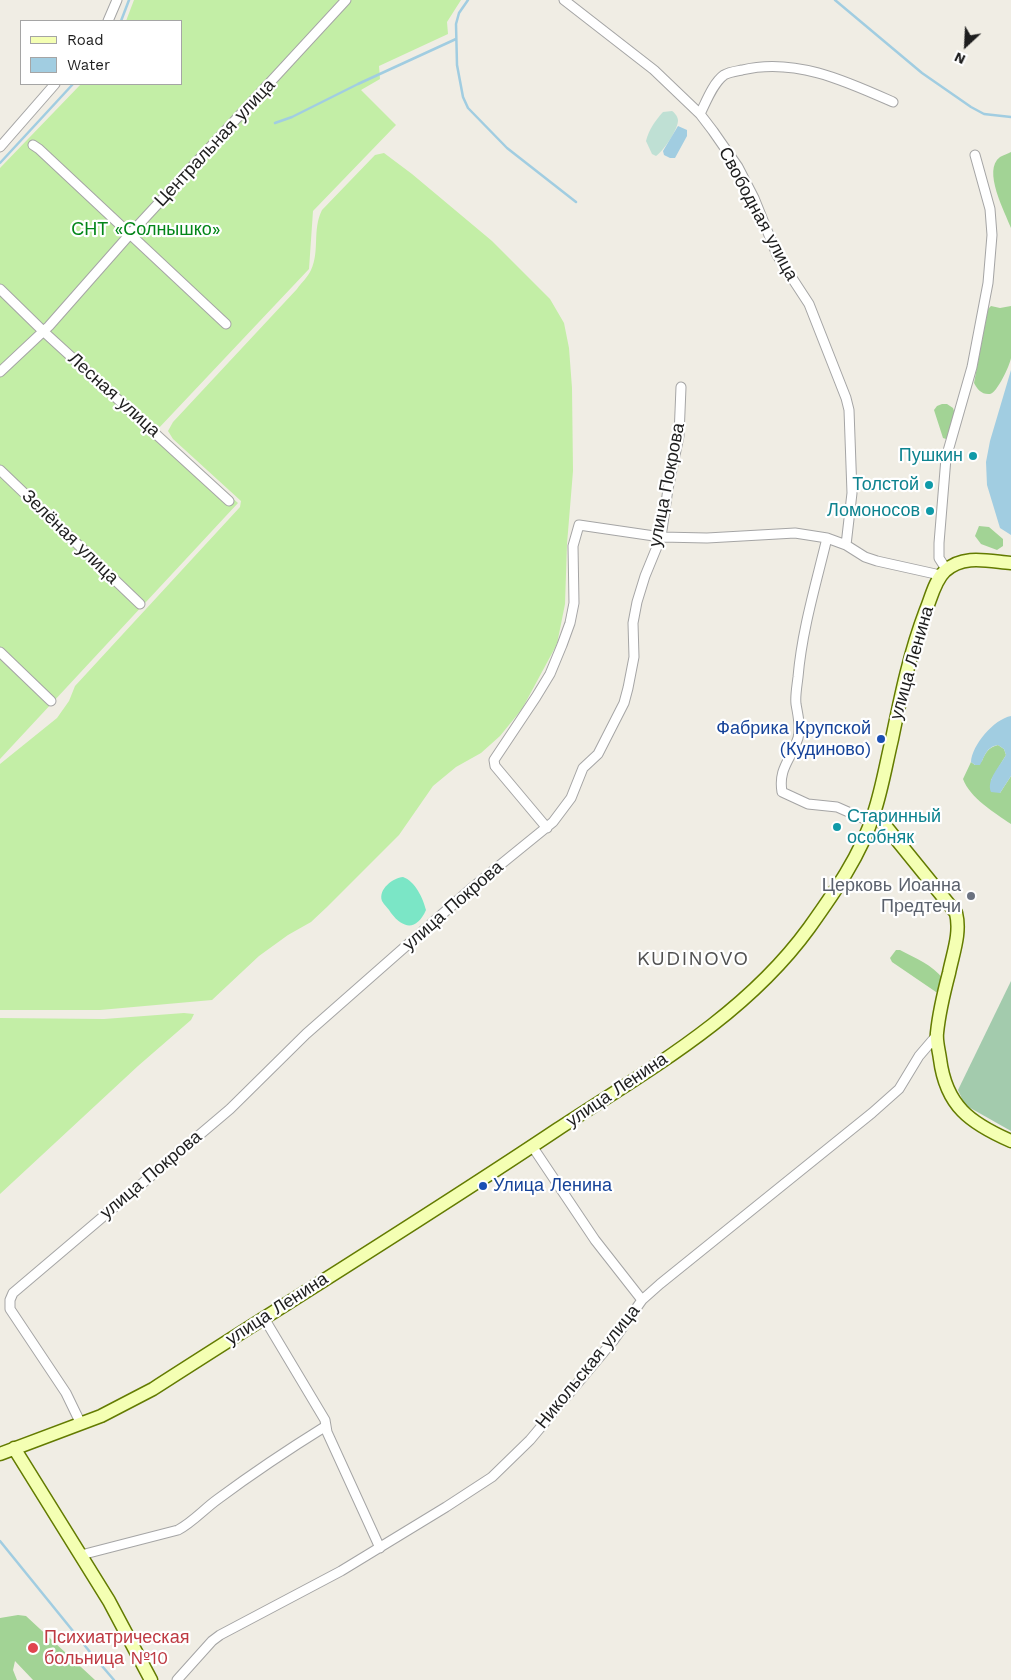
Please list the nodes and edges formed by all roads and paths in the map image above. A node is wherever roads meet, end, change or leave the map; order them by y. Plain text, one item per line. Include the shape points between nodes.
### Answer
1 (117, 0) edge
2 (346, 0) edge
3 (564, 0) edge
4 (108, 20) edge
5 (54, 85) edge
6 (893, 102) dead end
7 (700, 114) junction
8 (32, 145) dead end
9 (0, 148) edge
10 (975, 155) dead end
11 (131, 233) junction
12 (0, 289) edge
13 (226, 324) dead end
14 (43, 331) junction
15 (0, 372) edge
16 (681, 387) dead end
17 (0, 470) edge
18 (228, 501) dead end
19 (661, 537) junction
20 (827, 538) junction
21 (846, 545) junction
22 (1011, 563) edge
23 (943, 572) junction
24 (140, 604) dead end
25 (0, 652) edge
26 (51, 701) dead end
27 (873, 817) junction
28 (547, 828) junction
29 (937, 1035) junction
30 (1011, 1141) edge
31 (532, 1146) junction
32 (642, 1300) junction
33 (264, 1318) junction
34 (81, 1424) junction
35 (326, 1426) junction
36 (14, 1448) junction
37 (0, 1454) edge
38 (380, 1548) junction
39 (81, 1555) junction
40 (151, 1680) edge
41 (177, 1680) edge

1 - 4 street
2 - 11 street, Центральная улица
3 - 7 street, Свободная улица via 654,70
5 - 9 street
6 - 7 street via 860,87 795,67 753,67 724,76 717,82
7 - 21 street, Свободная улица via 738,168 777,255 809,304 846,398 852,493
8 - 11 street
10 - 23 street via 990,210 992,235 988,283 972,367 946,458 939,543
11 - 13 street
11 - 14 street, Центральная улица
12 - 14 street, Лесная улица
14 - 15 street, Центральная улица
14 - 18 street, Лесная улица
16 - 19 street, улица Покрова via 679,436
17 - 24 street, Зелёная улица
19 - 20 street via 795,533
19 - 28 street, улица Покрова via 637,602 633,623 634,657 624,702 598,754 583,768 572,798
19 - 28 street via 579,525 573,546 574,603 570,623 550,674 494,760 495,766
20 - 21 street
20 - 27 street via 806,625 798,676 798,739 781,775 782,792 808,804 837,807
21 - 23 street via 877,561
22 - 23 main road via 965,559
23 - 27 main road, улица Ленина via 913,647
25 - 26 street
27 - 29 main road via 956,913 959,922
27 - 31 main road, улица Ленина via 851,865 823,909 776,969 714,1025
28 - 34 street, улица Покрова via 473,887 306,1034 230,1109 13,1293 10,1309 66,1393
29 - 30 main road via 942,1073 953,1101 980,1125
29 - 32 street, Никольская улица via 918,1056 899,1089
31 - 32 street via 594,1240
31 - 33 main road, улица Ленина
32 - 38 street, Никольская улица via 582,1379 502,1468
33 - 34 main road, улица Ленина via 153,1389 120,1408
33 - 35 street via 310,1392
34 - 36 main road, улица Ленина
35 - 38 street
35 - 39 street via 178,1530
36 - 37 main road, улица Ленина
36 - 39 main road
38 - 41 street, Никольская улица via 220,1634
39 - 40 main road

